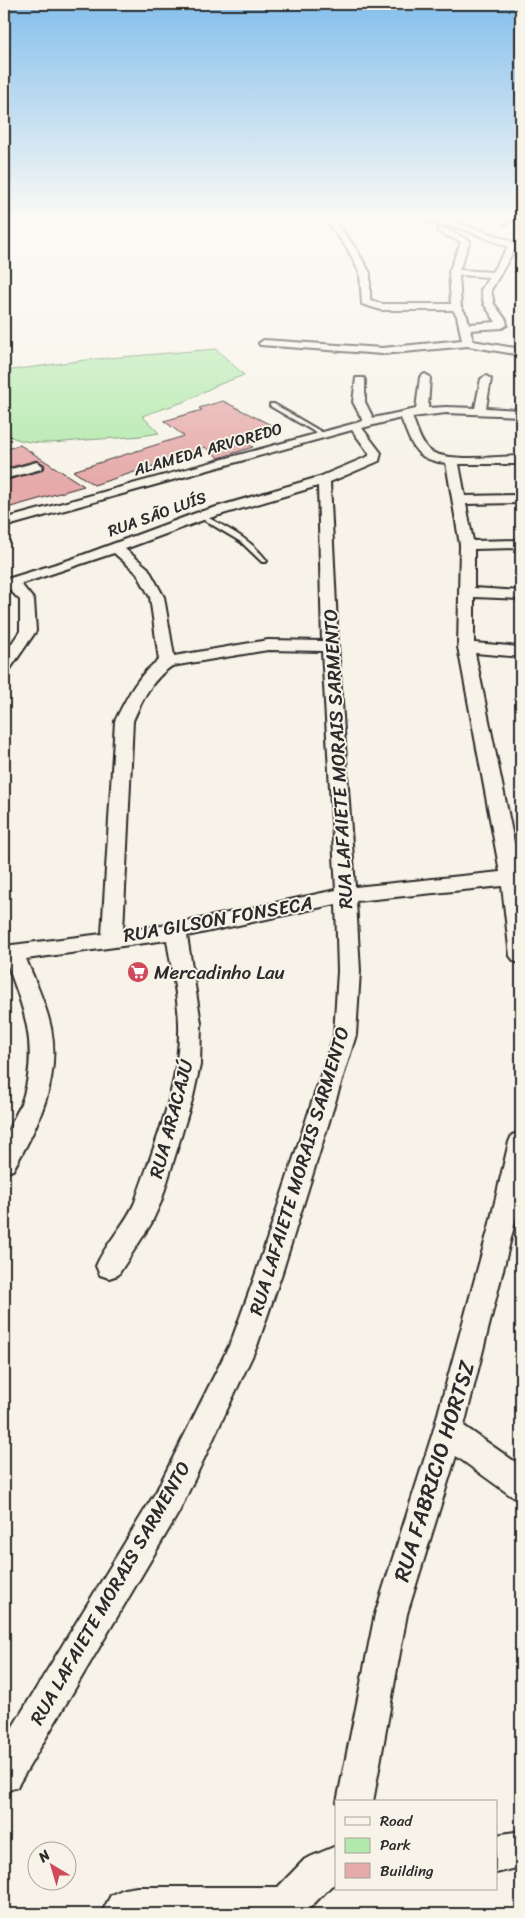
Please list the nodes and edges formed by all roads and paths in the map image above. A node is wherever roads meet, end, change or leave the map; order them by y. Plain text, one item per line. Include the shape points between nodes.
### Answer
1 (374, 305) edge
2 (490, 305) edge
3 (456, 307) joint
4 (464, 327) junction
5 (264, 343) dead end
6 (468, 343) junction
7 (521, 352) edge
8 (425, 377) dead end
9 (486, 379) dead end
10 (360, 380) dead end
11 (272, 406) dead end
12 (480, 410) junction
13 (422, 411) junction
14 (521, 413) edge
15 (405, 414) junction
16 (362, 424) junction
17 (322, 434) junction
18 (452, 460) junction
19 (521, 460) edge
20 (37, 466) dead end
21 (4, 475) edge
22 (324, 480) junction
23 (521, 499) edge
24 (458, 500) junction
25 (201, 516) junction
26 (4, 523) edge
27 (521, 544) edge
28 (468, 545) junction
29 (116, 548) junction
30 (264, 561) dead end
31 (7, 584) edge
32 (468, 592) junction
33 (521, 595) edge
34 (330, 646) junction
35 (466, 647) junction
36 (521, 652) edge
37 (168, 662) junction
38 (4, 666) edge
39 (516, 877) edge
40 (346, 896) junction
41 (176, 931) junction
42 (112, 938) junction
43 (8, 954) edge
44 (521, 956) edge
45 (521, 1142) edge
46 (4, 1163) edge
47 (109, 1266) dead end
48 (448, 1432) junction
49 (521, 1484) edge
50 (4, 1774) edge
51 (355, 1800) edge
52 (521, 1849) edge
53 (498, 1854) edge
54 (335, 1865) edge
55 (120, 1914) edge

1 - 3 street
2 - 4 street via 502,325
3 - 4 street
4 - 6 street
5 - 6 street via 382,351
6 - 7 street
8 - 13 street
9 - 12 street
10 - 16 street
11 - 17 lane
12 - 13 street, ALAMEDA ARVOREDO
12 - 14 street, ALAMEDA ARVOREDO
13 - 15 street, ALAMEDA ARVOREDO
15 - 16 street, ALAMEDA ARVOREDO
15 - 18 street via 424,453
16 - 17 street, ALAMEDA ARVOREDO
16 - 22 street via 375,458
17 - 26 street, ALAMEDA ARVOREDO
18 - 19 street
18 - 24 street
20 - 21 street
22 - 25 street, RUA SÃO LUÍS
22 - 34 street, RUA LAFAIETE MORAIS SARMENTO
23 - 24 street
24 - 28 street
25 - 29 street, RUA SÃO LUÍS
25 - 30 lane via 255,549
27 - 28 street
28 - 32 street
29 - 31 street, RUA SÃO LUÍS
29 - 37 street via 143,571 157,597
31 - 38 street via 27,600 28,631
32 - 33 street
32 - 35 street
34 - 37 street via 268,645
34 - 40 street, RUA LAFAIETE MORAIS SARMENTO
35 - 36 street
35 - 39 street
37 - 42 street via 152,674 134,699 124,721
39 - 40 street, RUA GILSON FONSECA
39 - 44 street
40 - 41 street, RUA GILSON FONSECA
40 - 50 street, RUA LAFAIETE MORAIS SARMENTO via 349,971 345,1035 243,1346 168,1501
41 - 42 street, RUA GILSON FONSECA
41 - 47 street, RUA ARACAJÚ via 190,1023 188,1065 148,1202 138,1224
42 - 43 street, RUA GILSON FONSECA
43 - 46 street via 40,1028 43,1059 32,1112
45 - 48 street, RUA FABRICIO HORTSZ via 502,1228
48 - 49 street
48 - 51 street, RUA FABRICIO HORTSZ via 391,1614
52 - 53 street
54 - 55 street via 318,1872 288,1904 272,1907 136,1906 124,1908

